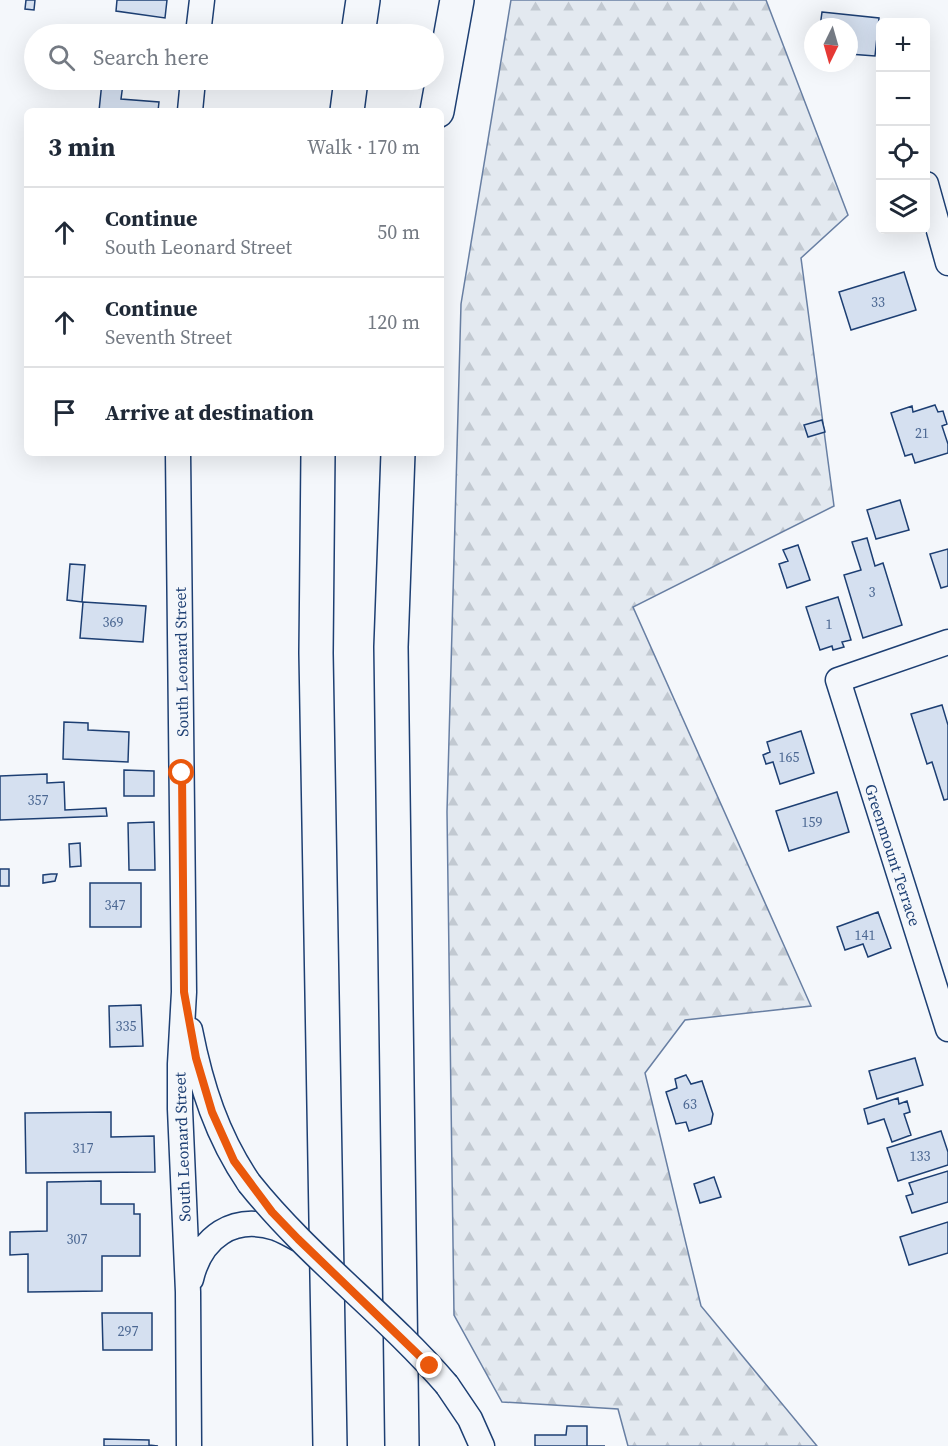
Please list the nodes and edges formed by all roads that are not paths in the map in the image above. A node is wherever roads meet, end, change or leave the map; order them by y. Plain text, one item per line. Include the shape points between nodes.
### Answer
1 (202, 0) edge
2 (363, 0) edge
3 (457, 0) edge
4 (199, 24) edge
5 (359, 24) edge
6 (444, 72) edge
7 (192, 90) edge
8 (350, 90) edge
9 (441, 90) edge
10 (190, 108) edge
11 (347, 108) edge
12 (438, 108) edge
13 (930, 198) edge
14 (948, 263) edge
15 (178, 456) edge
16 (318, 456) edge
17 (398, 456) edge
18 (948, 642) edge
19 (940, 976) edge
20 (184, 992) junction
21 (948, 1029) edge
22 (298, 1239) junction
23 (188, 1292) junction
24 (329, 1375) junction
25 (189, 1446) edge
26 (324, 1446) edge
27 (330, 1446) edge
28 (402, 1446) edge
29 (482, 1446) edge

1 - 4 street
2 - 5 highway
3 - 6 highway
7 - 10 street
8 - 11 highway
9 - 12 highway
13 - 14 street
15 - 20 street, South Leonard Street
16 - 24 highway via 316,653
17 - 28 highway via 391,659
18 - 19 street, Greenmount Terrace via 838,680
19 - 21 street, Greenmount Terrace
20 - 22 street, bridge via 196,1058 212,1112 234,1161
20 - 23 street, South Leonard Street via 180,1086
22 - 23 street via 258,1224 222,1230 197,1257
22 - 29 street, bridge via 447,1385 470,1419
23 - 25 street, South Leonard Street
24 - 26 highway
24 - 27 highway

